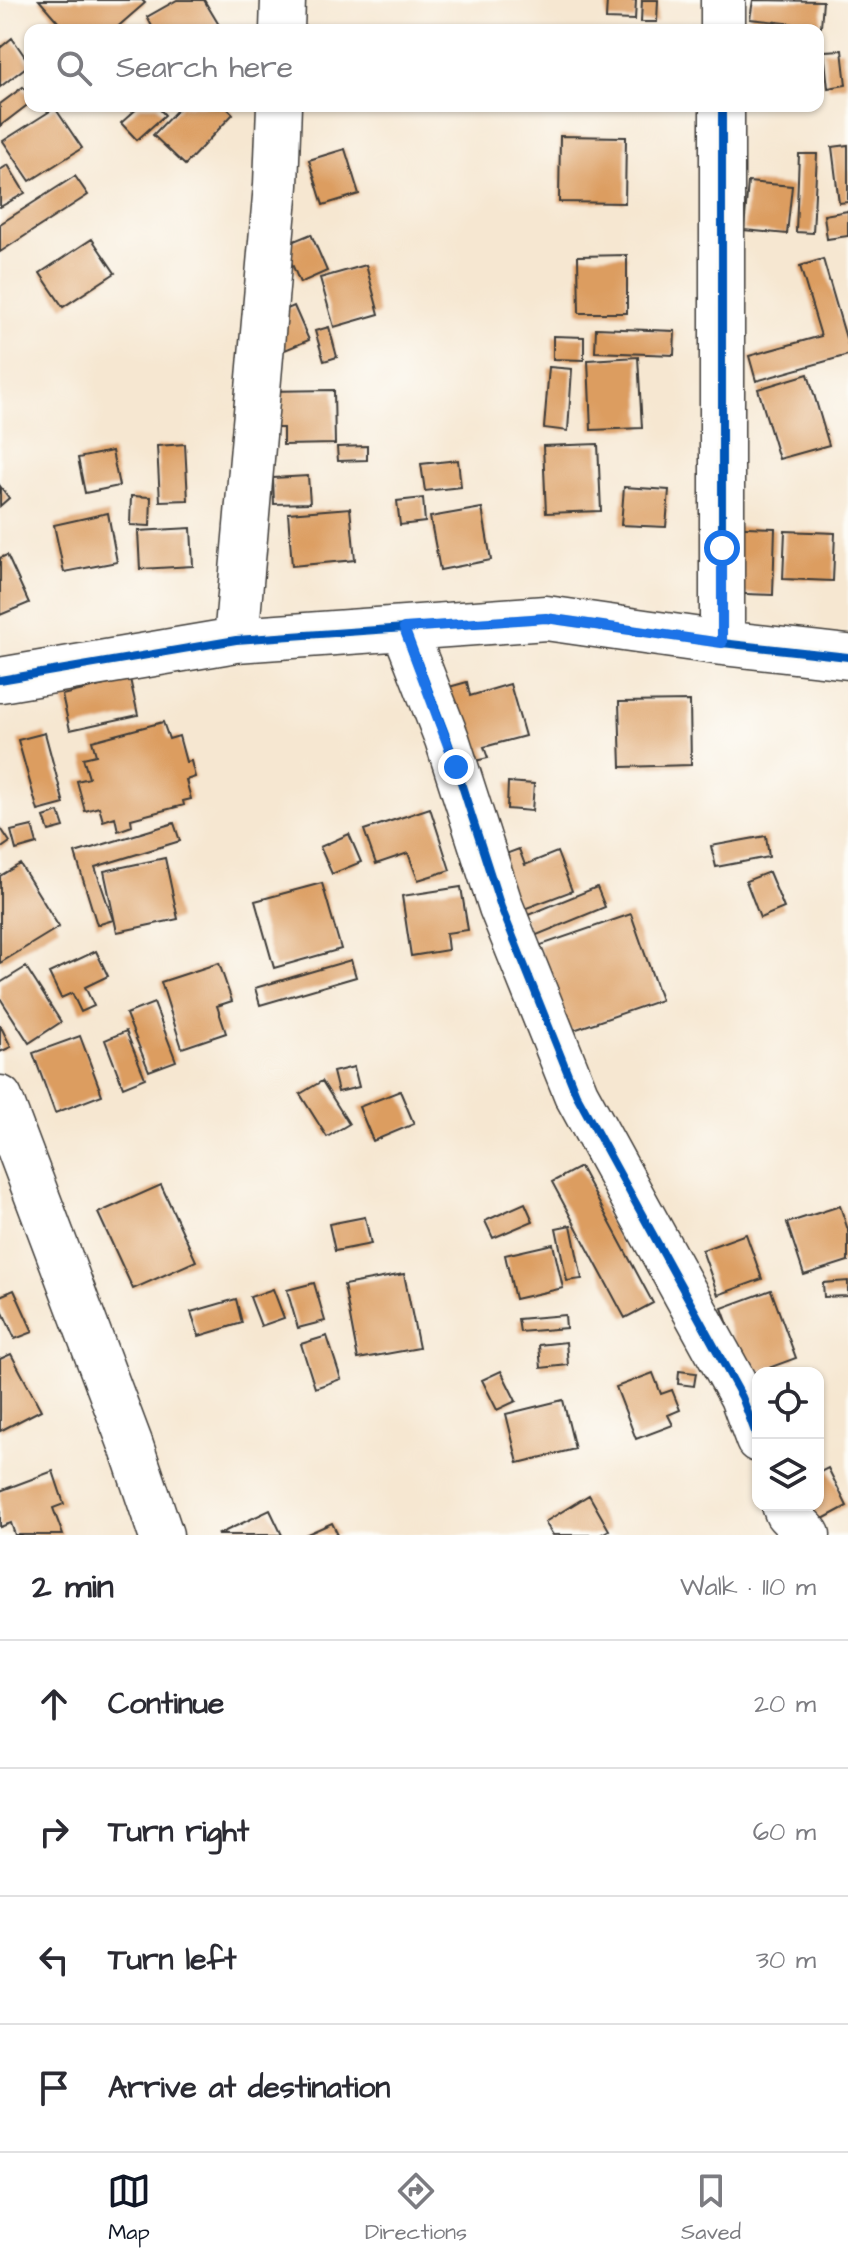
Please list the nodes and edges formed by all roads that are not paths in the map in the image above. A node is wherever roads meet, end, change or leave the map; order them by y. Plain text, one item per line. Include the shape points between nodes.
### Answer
1 (283, 0) edge
2 (723, 0) edge
3 (282, 24) edge
4 (723, 24) edge
5 (279, 112) edge
6 (722, 112) edge
7 (404, 628) junction
8 (236, 640) junction
9 (722, 643) junction
10 (848, 657) edge
11 (0, 680) edge
12 (0, 1098) edge
13 (758, 1439) edge
14 (786, 1511) edge
15 (161, 1535) edge
16 (808, 1535) edge

1 - 3 street
2 - 4 street
5 - 8 street
6 - 9 street
7 - 8 street
7 - 9 street via 546,618
7 - 13 street via 447,739 501,907 576,1094 742,1397
8 - 11 street
9 - 10 street
12 - 15 street
14 - 16 street

